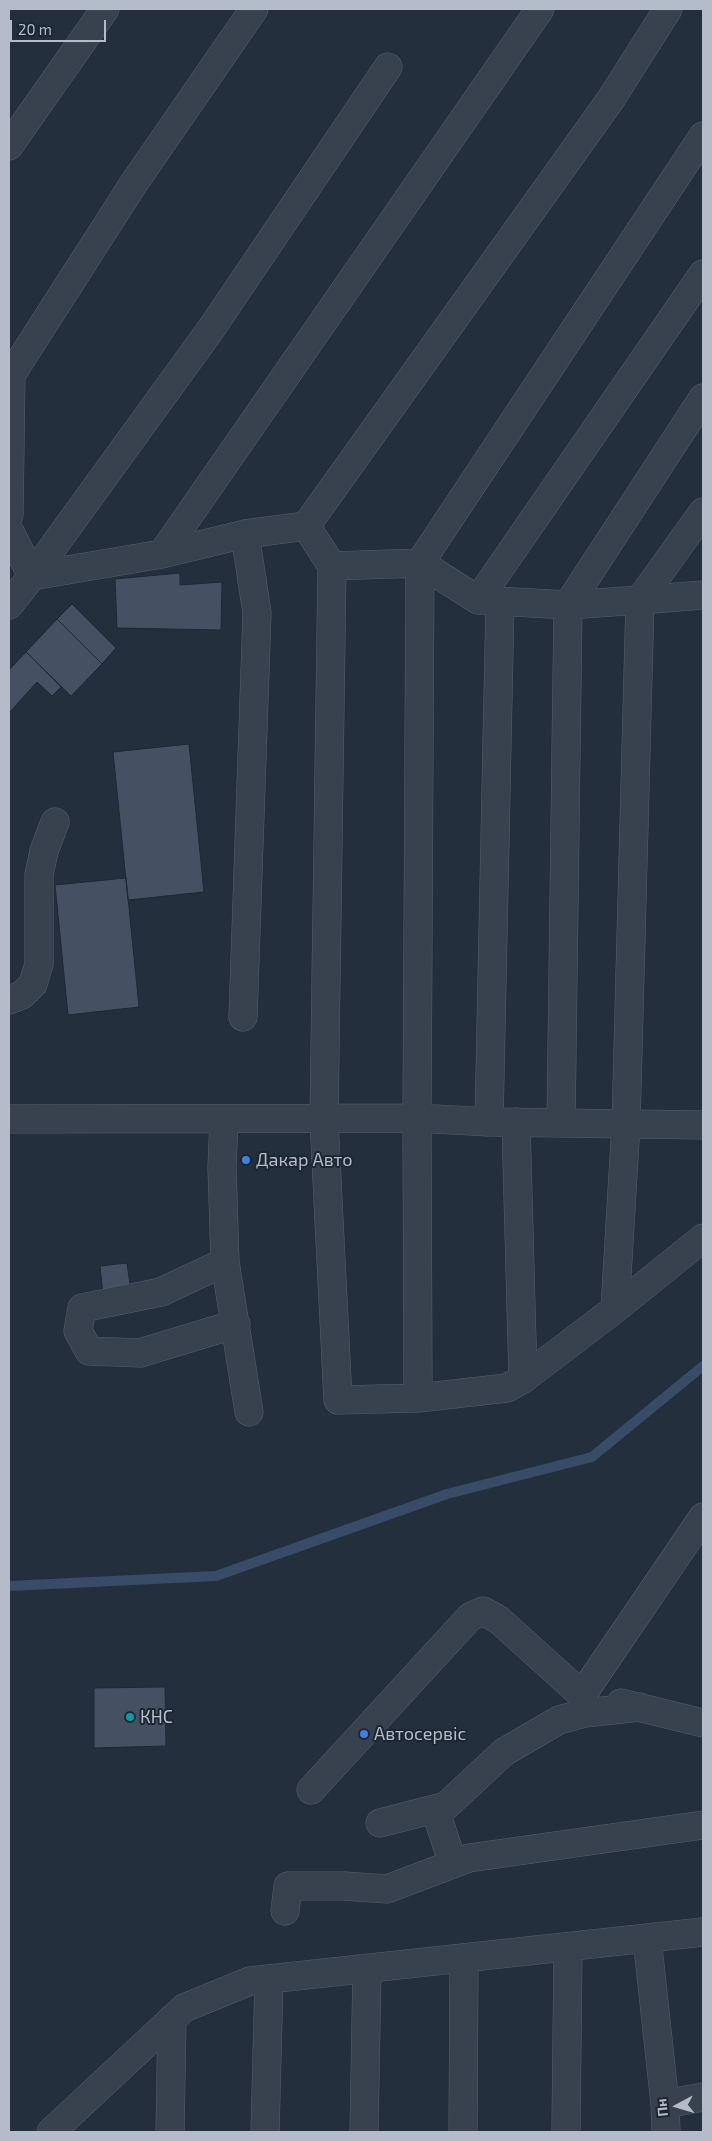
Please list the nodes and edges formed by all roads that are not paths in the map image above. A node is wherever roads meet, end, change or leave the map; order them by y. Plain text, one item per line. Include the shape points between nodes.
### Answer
1 (105, 9) edge
2 (254, 9) edge
3 (540, 9) edge
4 (668, 9) edge
5 (388, 67) dead end
6 (703, 136) edge
7 (9, 146) edge
8 (703, 274) edge
9 (703, 398) edge
10 (703, 512) edge
11 (9, 516) edge
12 (306, 526) junction
13 (9, 530) edge
14 (245, 534) junction
15 (162, 554) junction
16 (420, 563) junction
17 (332, 566) junction
18 (32, 576) junction
19 (703, 595) edge
20 (640, 600) junction
21 (489, 601) junction
22 (9, 605) edge
23 (568, 605) junction
24 (56, 822) dead end
25 (9, 1000) edge
26 (243, 1018) dead end
27 (224, 1118) junction
28 (417, 1118) junction
29 (9, 1119) edge
30 (324, 1120) junction
31 (489, 1122) junction
32 (516, 1122) junction
33 (561, 1123) junction
34 (626, 1124) junction
35 (703, 1125) edge
36 (703, 1238) edge
37 (225, 1262) junction
38 (615, 1309) junction
39 (236, 1324) junction
40 (523, 1379) junction
41 (418, 1398) junction
42 (249, 1412) dead end
43 (703, 1517) edge
44 (582, 1695) junction
45 (640, 1707) junction
46 (559, 1720) junction
47 (703, 1722) edge
48 (310, 1790) dead end
49 (434, 1809) junction
50 (380, 1823) dead end
51 (703, 1825) edge
52 (453, 1864) junction
53 (285, 1912) dead end
54 (703, 1932) edge
55 (647, 1938) junction
56 (568, 1947) junction
57 (464, 1958) junction
58 (366, 1968) junction
59 (269, 1979) junction
60 (172, 2019) junction
61 (703, 2097) edge
62 (665, 2104) junction
63 (71, 2123) edge
64 (51, 2132) edge
65 (170, 2132) edge
66 (266, 2132) edge
67 (364, 2132) edge
68 (463, 2132) edge
69 (566, 2132) edge
70 (666, 2132) edge

1 - 7 street
2 - 11 street via 134,183 11,375
3 - 15 street
4 - 12 street via 611,99
5 - 18 street via 211,329
6 - 16 street
8 - 21 street
9 - 23 street
10 - 20 street
12 - 14 street
12 - 17 street
13 - 18 street
14 - 15 street
14 - 26 street via 257,612
15 - 18 street
16 - 17 street
16 - 21 street
16 - 28 street
17 - 30 street
18 - 22 street
19 - 20 street
20 - 23 street
20 - 34 street
21 - 23 street
21 - 31 street
23 - 33 street
24 - 25 street via 44,851 39,875 38,964 32,984 22,995
27 - 29 street
27 - 30 street
27 - 37 street
28 - 30 street
28 - 31 street
28 - 41 street
30 - 41 street via 338,1400
31 - 32 street
32 - 33 street
32 - 40 street
33 - 34 street
34 - 35 street
34 - 38 street
36 - 38 street
37 - 39 street
37 - 39 street via 161,1292 82,1308 78,1331 89,1350 140,1353
38 - 40 street
39 - 42 street
40 - 41 street via 507,1388
43 - 44 street
44 - 45 street
44 - 46 street
44 - 48 street via 499,1620 483,1611 470,1616
45 - 46 street via 585,1713
45 - 47 street
46 - 49 street via 504,1752 446,1806
49 - 50 street
49 - 52 street
51 - 52 street via 469,1858
52 - 53 street via 387,1889 288,1886
54 - 55 street
55 - 56 street
55 - 62 street
56 - 57 street
56 - 69 street
57 - 58 street
57 - 68 street
58 - 59 street
58 - 67 street
59 - 60 street via 250,1981 184,2008
59 - 66 street
60 - 63 street
60 - 65 street
61 - 62 street
62 - 70 street
63 - 64 street

